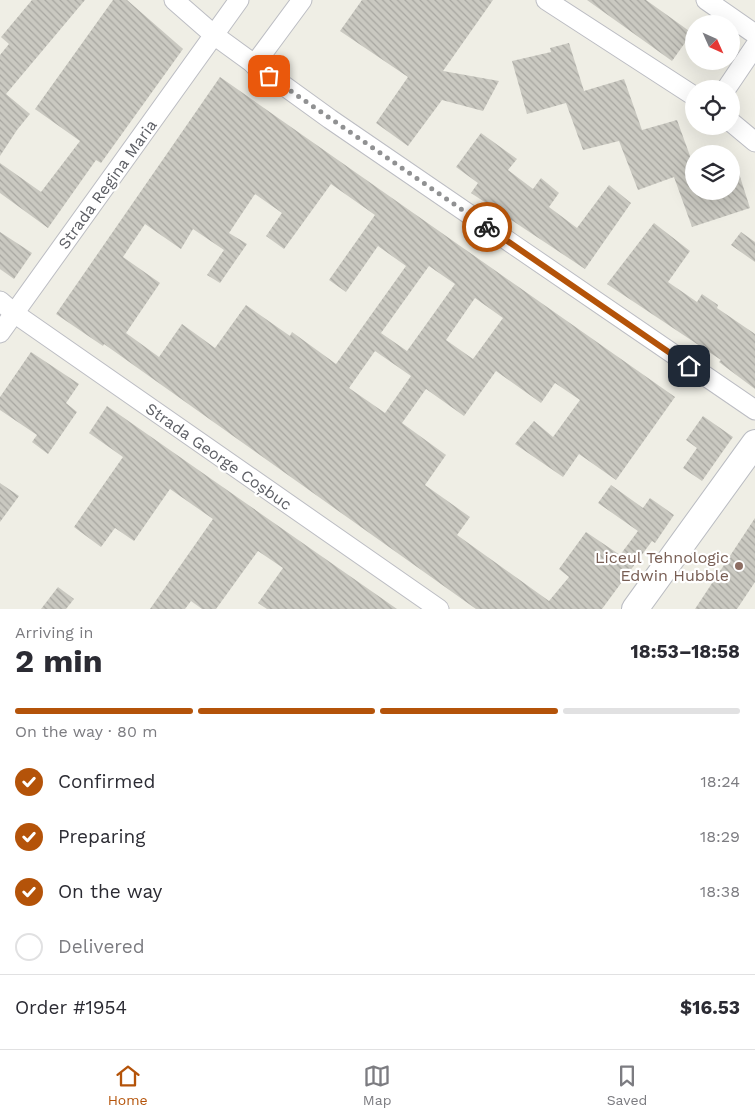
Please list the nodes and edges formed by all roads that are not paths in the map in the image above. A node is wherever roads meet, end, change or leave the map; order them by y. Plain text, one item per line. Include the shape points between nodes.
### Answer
1 (174, 0) edge
2 (239, 0) edge
3 (302, 0) edge
4 (546, 0) edge
5 (706, 0) edge
6 (755, 34) edge
7 (214, 35) junction
8 (755, 46) edge
9 (254, 65) junction
10 (732, 80) edge
11 (685, 90) edge
12 (740, 130) edge
13 (755, 142) edge
14 (7, 307) edge
15 (0, 334) edge
16 (755, 410) edge
17 (755, 443) edge
18 (440, 609) edge
19 (635, 609) edge

1 - 7 street
2 - 7 street, Strada Regina Maria
3 - 9 street
4 - 11 street
5 - 6 street
7 - 9 street
7 - 14 street, Strada Regina Maria
8 - 10 street
9 - 16 street
12 - 13 street
14 - 15 street, Strada Regina Maria
14 - 18 street, Strada George Coșbuc
17 - 19 street

